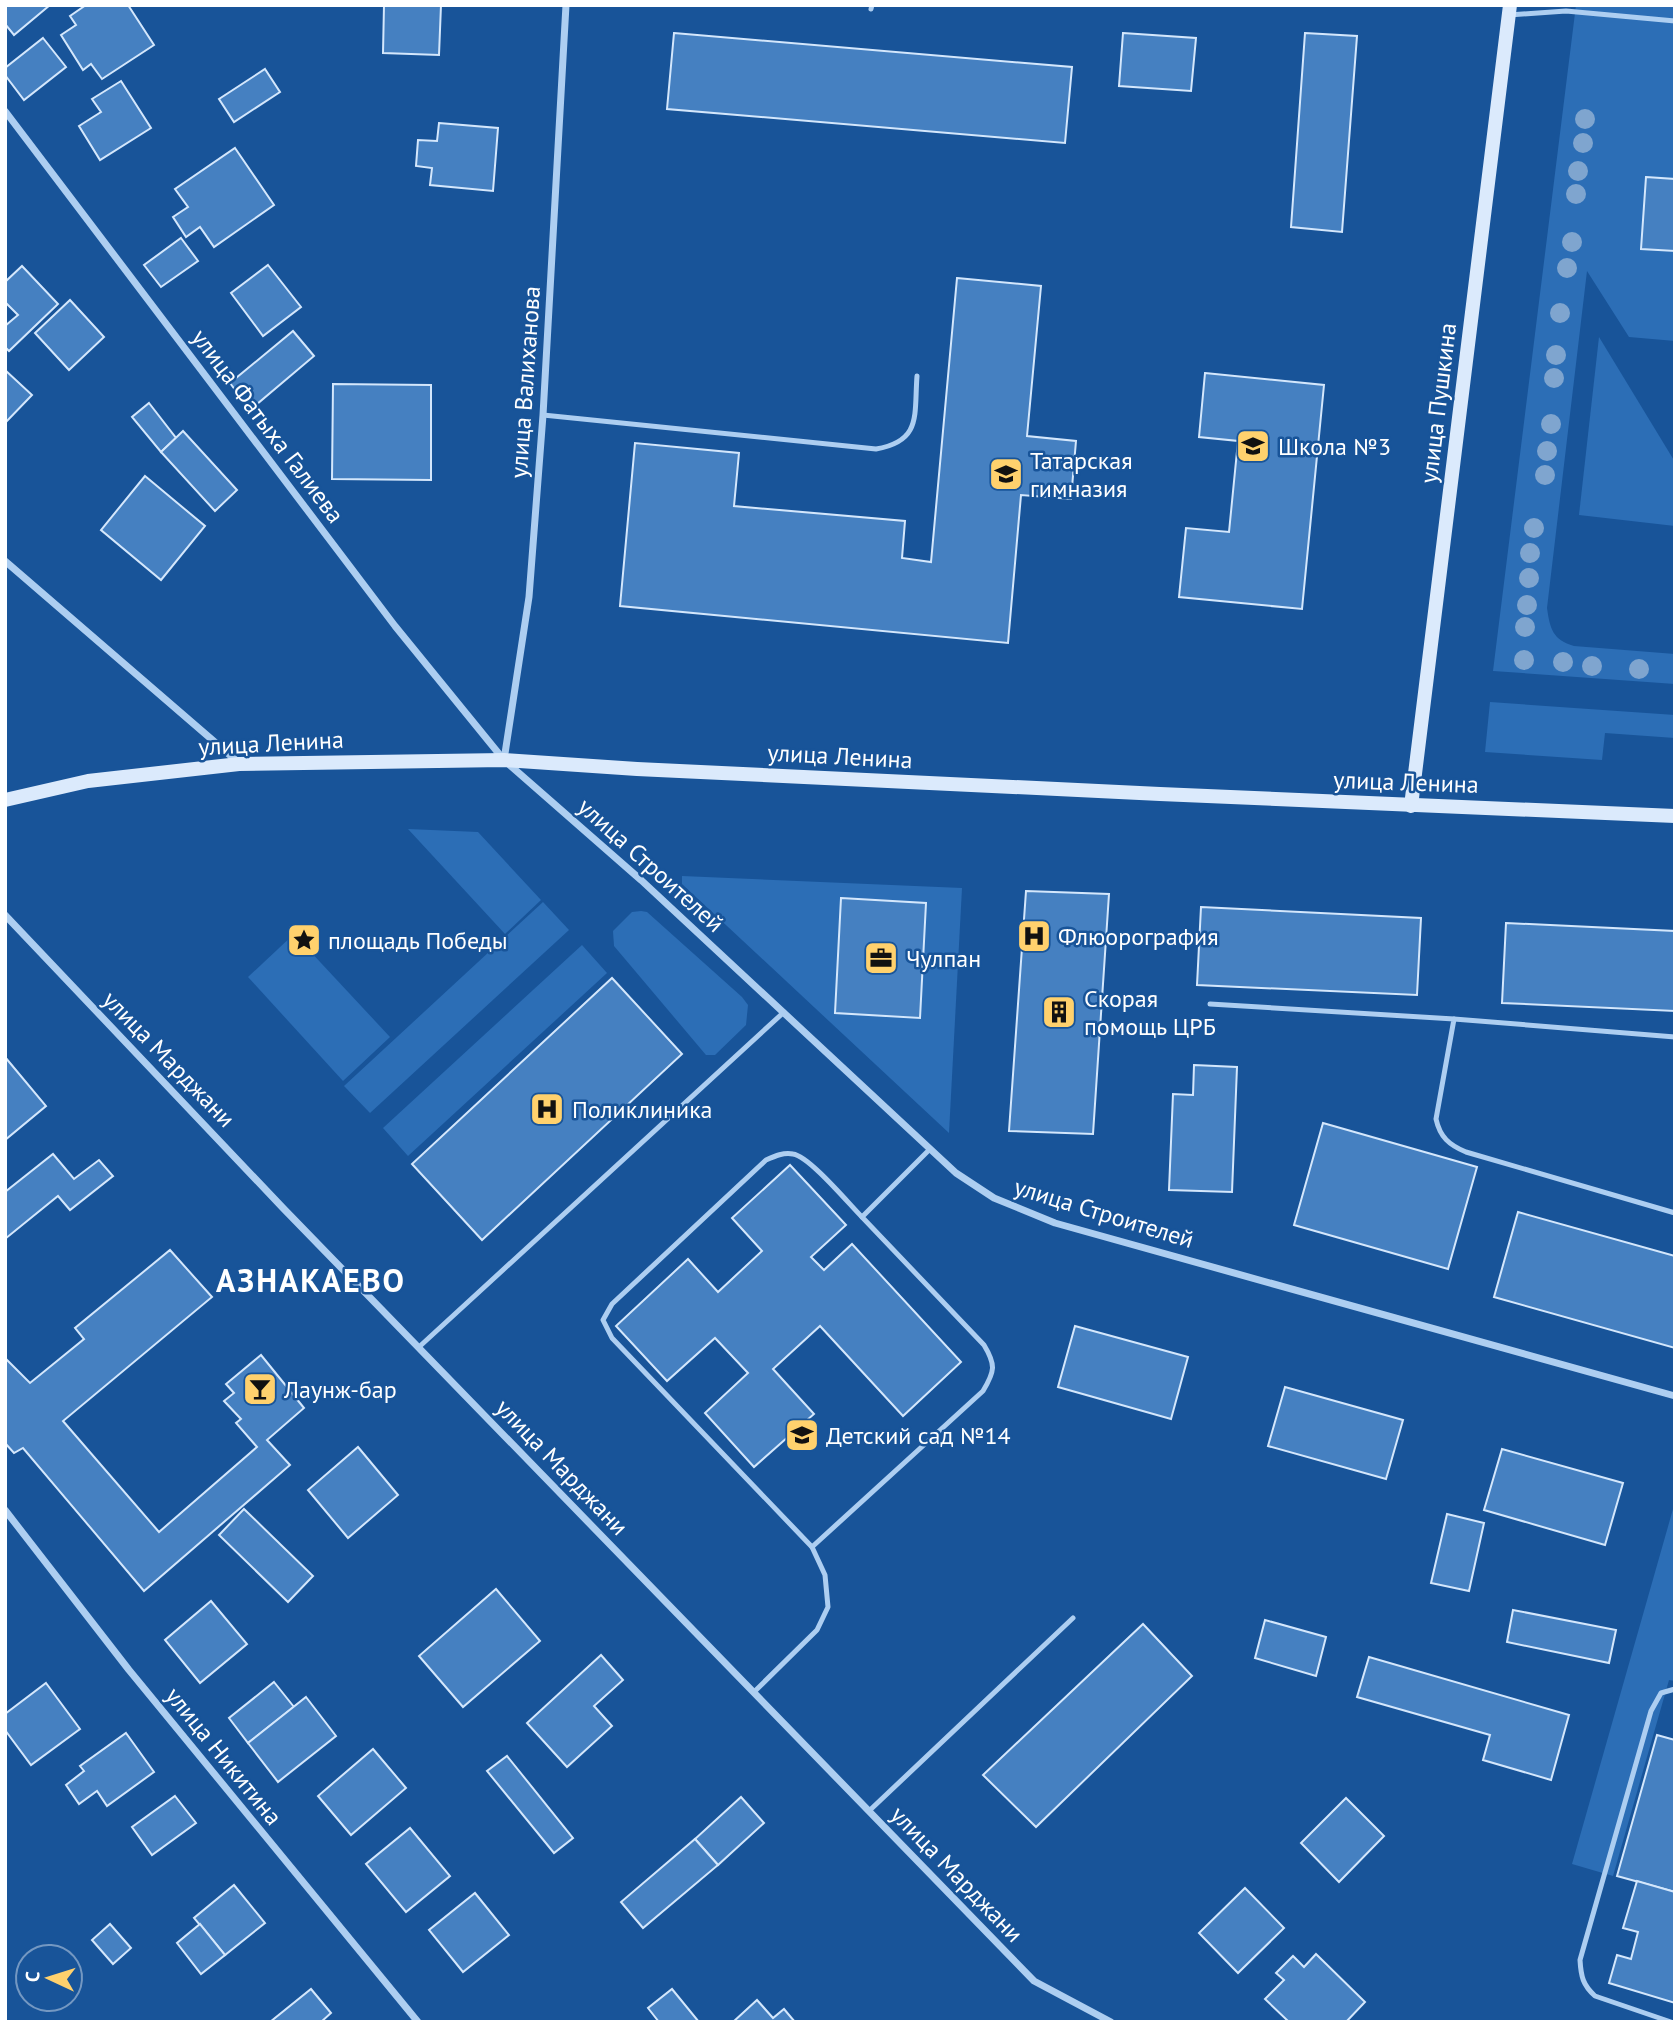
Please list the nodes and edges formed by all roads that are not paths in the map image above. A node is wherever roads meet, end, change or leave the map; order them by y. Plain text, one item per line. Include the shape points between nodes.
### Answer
1 (566, 5) edge
2 (1510, 10) edge
3 (1675, 21) edge
4 (5, 111) edge
5 (917, 376) dead end
6 (543, 415) junction
7 (5, 561) edge
8 (504, 760) junction
9 (239, 764) junction
10 (5, 800) edge
11 (1411, 806) junction
12 (1675, 816) edge
13 (5, 915) edge
14 (1210, 1004) dead end
15 (784, 1012) junction
16 (1454, 1019) junction
17 (1675, 1037) edge
18 (930, 1149) junction
19 (1675, 1213) edge
20 (862, 1217) junction
21 (419, 1347) junction
22 (1675, 1395) edge
23 (5, 1510) edge
24 (812, 1547) junction
25 (1073, 1618) dead end
26 (1675, 1689) edge
27 (754, 1692) junction
28 (869, 1811) junction
29 (418, 2022) edge
30 (1111, 2022) edge
31 (1671, 2022) edge

1 - 6 street, улица Валиханова
2 - 3 lane
2 - 11 main road, улица Пушкина
4 - 8 street, улица Фатыха Галиева via 395,626
5 - 6 lane via 913,425 907,437 895,446 876,449
6 - 8 street, улица Валиханова via 529,597
7 - 9 street
8 - 9 main road, улица Ленина
8 - 11 main road, улица Ленина
8 - 15 street, улица Строителей
9 - 10 main road, улица Ленина via 88,781
11 - 12 main road, улица Ленина
13 - 21 street, улица Марджани
14 - 16 lane
15 - 18 street, улица Строителей
15 - 21 lane
16 - 17 lane
16 - 19 lane via 1436,1119 1446,1140 1466,1152
18 - 20 lane
18 - 22 street, улица Строителей via 994,1198 1055,1223
20 - 24 lane via 984,1345 993,1375 983,1391
20 - 24 lane via 806,1160 778,1154 766,1160 612,1304 603,1320 612,1338
21 - 27 street, улица Марджани
23 - 29 street, улица Никитина via 129,1670
24 - 27 lane via 825,1575 828,1607 817,1630
25 - 28 lane
26 - 31 lane via 1661,1693 1651,1711 1580,1961 1581,1977 1595,1996
27 - 28 street, улица Марджани
28 - 30 street, улица Марджани via 1034,1981

